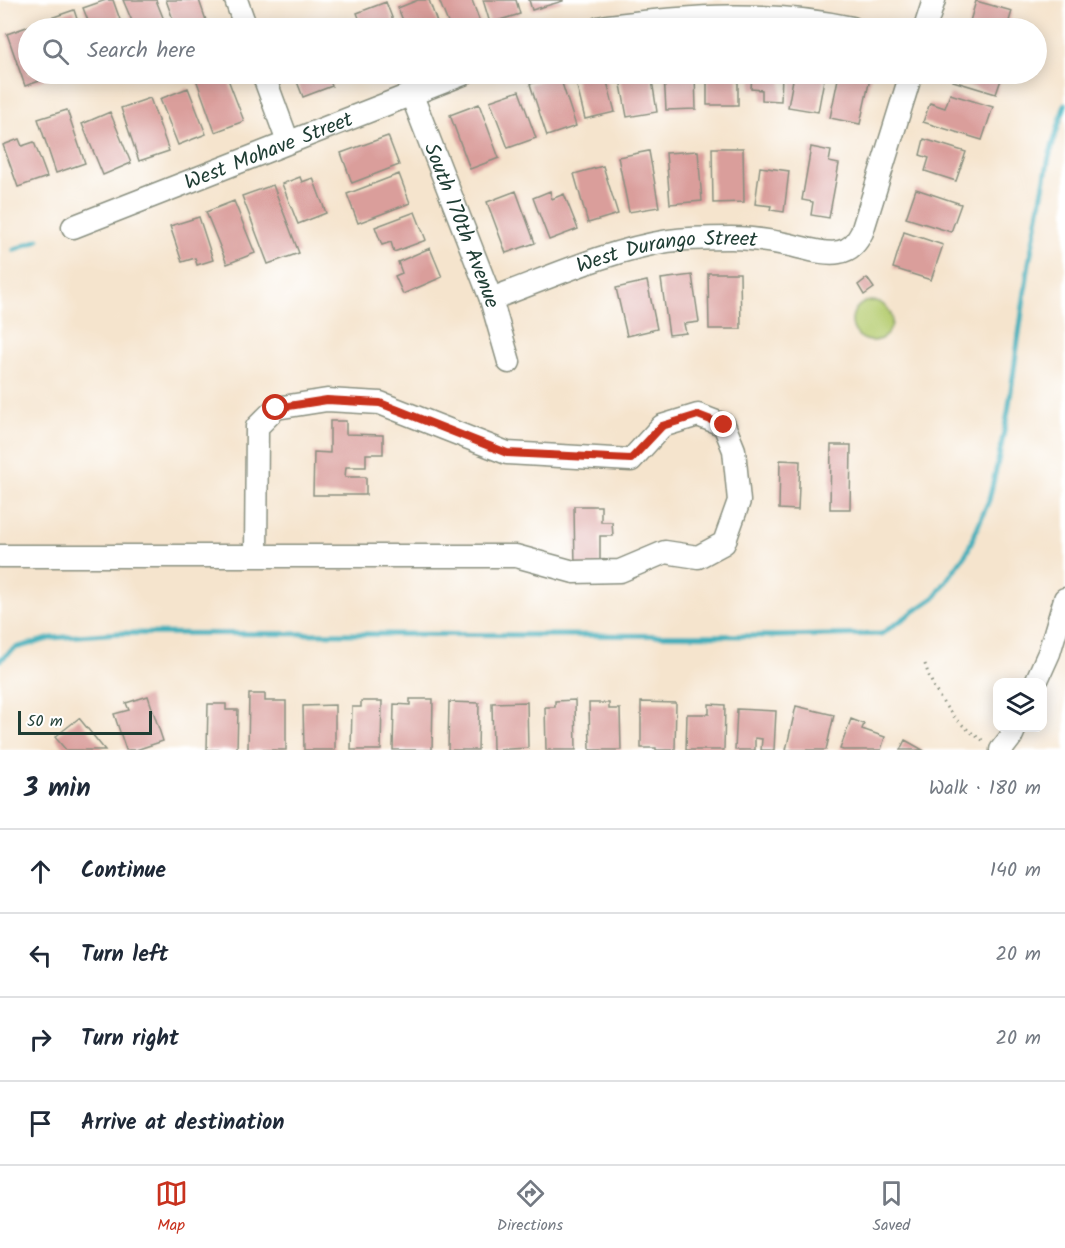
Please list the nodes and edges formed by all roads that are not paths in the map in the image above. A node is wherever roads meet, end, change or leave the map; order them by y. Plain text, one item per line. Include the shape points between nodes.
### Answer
1 (236, 0) edge
2 (934, 0) edge
3 (242, 18) edge
4 (669, 18) edge
5 (785, 18) edge
6 (928, 18) edge
7 (267, 84) edge
8 (436, 84) edge
9 (908, 84) edge
10 (411, 93) junction
11 (288, 142) junction
12 (73, 227) dead end
13 (491, 299) junction
14 (509, 362) dead end
15 (0, 556) edge
16 (256, 556) junction
17 (1065, 599) edge
18 (1038, 678) edge
19 (1013, 732) edge
20 (993, 745) edge

1 - 3 street
2 - 6 street
4 - 5 street
7 - 11 street
8 - 10 street, West Mohave Street
9 - 13 street, West Durango Street via 862,232 850,248 830,252 743,238 668,241 594,260
10 - 11 street, West Mohave Street
10 - 13 street, South 170th Avenue
11 - 12 street, West Mohave Street
13 - 14 street, South 170th Avenue
15 - 16 street
16 - 16 street via 516,556 574,572 620,571 665,552 698,557 724,543 739,501 734,450 724,425 698,415 662,426 631,459 507,453 380,403 327,400 276,408 257,427
17 - 18 street
19 - 20 street via 1011,737

